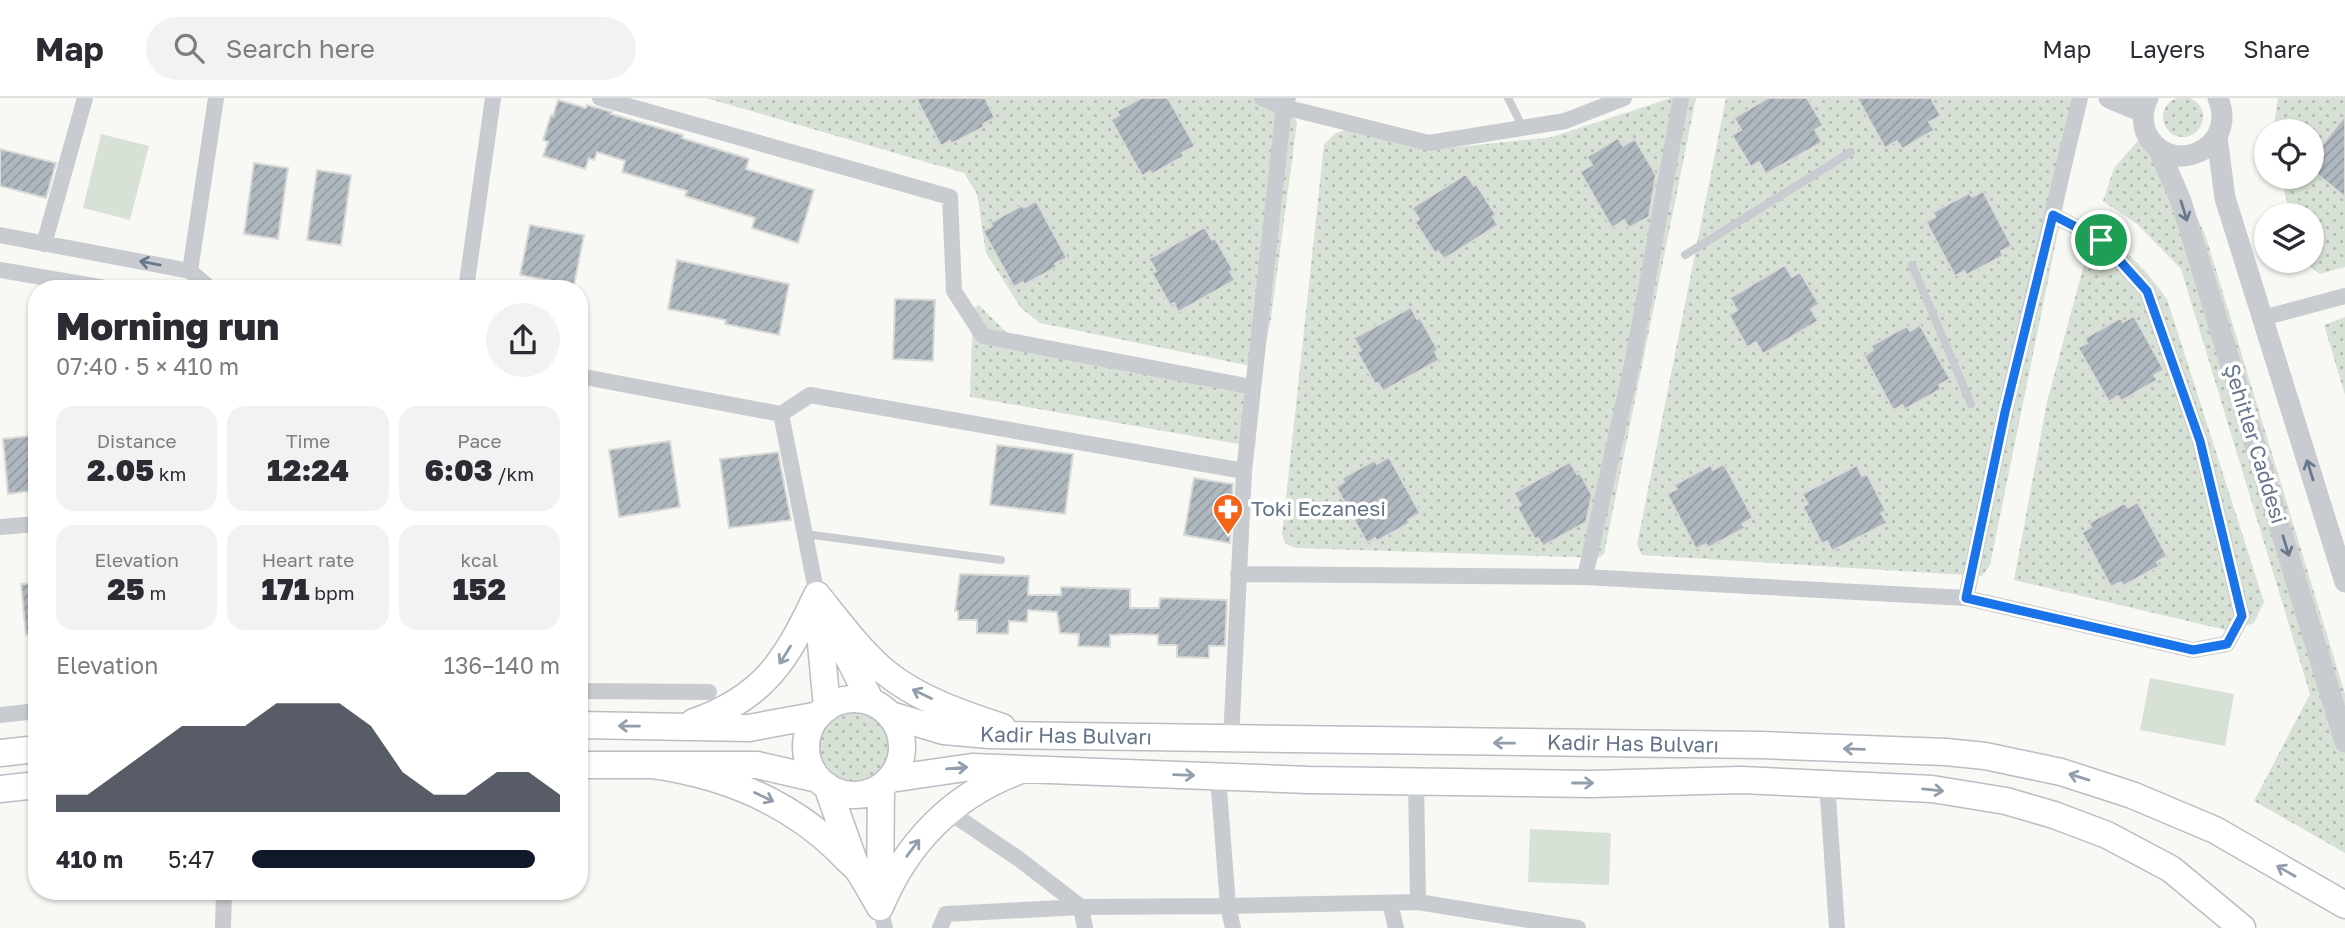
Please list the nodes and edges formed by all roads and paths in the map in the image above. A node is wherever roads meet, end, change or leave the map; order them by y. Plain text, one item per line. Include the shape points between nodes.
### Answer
1 (85, 98) edge
2 (216, 98) edge
3 (493, 98) edge
4 (600, 98) edge
5 (1262, 98) edge
6 (1508, 98) edge
7 (1624, 98) edge
8 (1681, 98) edge
9 (2080, 98) edge
10 (2109, 98) edge
11 (2222, 101) edge
12 (1286, 102) edge
13 (2145, 105) edge
14 (1523, 128) junction
15 (2217, 137) junction
16 (2158, 148) junction
17 (1851, 152) dead end
18 (2053, 215) junction
19 (0, 235) edge
20 (44, 244) junction
21 (1685, 255) dead end
22 (1912, 265) dead end
23 (0, 270) edge
24 (190, 271) junction
25 (58, 280) edge
26 (200, 280) edge
27 (467, 280) edge
28 (2345, 296) edge
29 (2263, 318) junction
30 (588, 378) edge
31 (1252, 387) junction
32 (1971, 404) dead end
33 (781, 414) junction
34 (1244, 471) junction
35 (28, 525) edge
36 (0, 527) edge
37 (805, 534) junction
38 (1001, 560) dead end
39 (1238, 575) junction
40 (1585, 577) junction
41 (2345, 582) edge
42 (817, 595) junction
43 (1966, 598) junction
44 (588, 691) edge
45 (709, 692) dead end
46 (881, 709) junction
47 (823, 711) junction
48 (28, 712) edge
49 (0, 715) edge
50 (588, 725) edge
51 (675, 727) junction
52 (1031, 736) junction
53 (1231, 739) junction
54 (2345, 742) edge
55 (28, 750) edge
56 (0, 753) edge
57 (588, 765) edge
58 (652, 765) junction
59 (1025, 769) junction
60 (1218, 776) junction
61 (1416, 781) junction
62 (823, 783) junction
63 (885, 783) junction
64 (1827, 783) junction
65 (28, 786) edge
66 (0, 789) edge
67 (948, 811) junction
68 (857, 870) junction
69 (224, 900) edge
70 (1418, 902) junction
71 (1390, 903) junction
72 (2345, 905) edge
73 (1081, 906) junction
74 (1228, 906) junction
75 (883, 918) edge
76 (1489, 921) edge
77 (223, 928) edge
78 (940, 928) edge
79 (1085, 928) edge
80 (1233, 928) edge
81 (1396, 928) edge
82 (1578, 928) edge
83 (1837, 928) edge
84 (2242, 928) edge

1 - 20 street
2 - 24 street
3 - 27 street
4 - 31 street via 950,197 954,291 983,335
5 - 12 street
6 - 14 lane
7 - 14 street via 1565,121
8 - 40 street via 1633,360
9 - 18 street
10 - 13 street
11 - 15 street
12 - 14 street via 1429,144
12 - 31 street
13 - 16 street, Şehitler Caddesi via 2144,125
15 - 16 street via 2196,154 2170,154
15 - 29 street via 2225,198
16 -> 54 street, Şehitler Caddesi via 2181,201
17 - 21 lane
18 - 43 street
18 - 43 street via 2101,240 2147,291 2200,441 2242,616 2227,644 2193,650
19 - 20 street
24 -> 20 street
22 - 32 lane
23 - 25 street
24 - 26 street
28 - 29 street
41 -> 29 street
30 - 33 street
31 - 34 street
33 - 34 street via 810,395
33 - 37 street
34 - 39 street
35 - 36 street
37 - 38 lane
37 - 42 street
39 - 40 street
39 - 53 street
40 - 43 street
42 - 46 highway
42 - 47 highway
42 -> 51 highway via 782,660 765,681 730,708
52 -> 42 highway via 958,711 898,681 868,656
44 - 45 street
46 - 47 highway via 849,699
46 - 52 highway, Kadir Has Bulvarı via 916,724 955,732
46 - 63 highway via 901,736 902,747 897,769
47 - 51 highway via 749,728
47 - 62 highway via 812,724 806,747 812,769
48 - 49 street
51 -> 50 highway
52 - 53 highway, Kadir Has Bulvarı
72 -> 53 highway, Kadir Has Bulvarı via 2215,830 2144,800 2061,772 1985,756 1761,746
55 - 56 highway
57 - 58 highway
58 - 62 highway via 757,765
58 -> 68 highway via 704,774 775,803 813,827
59 -> 60 highway, Kadir Has Bulvarı
63 -> 59 highway, Kadir Has Bulvarı via 951,768
59 - 67 highway via 978,790
60 - 61 highway, Kadir Has Bulvarı
60 - 74 street
61 -> 64 highway, Kadir Has Bulvarı
61 - 70 street
62 - 63 highway via 837,792 860,794
62 - 68 highway
63 - 75 highway
64 - 83 street
64 -> 84 highway, Kadir Has Bulvarı via 1971,794 2063,818 2171,869
65 - 66 highway
67 - 73 street
75 -> 67 highway via 888,888 909,853
68 - 75 highway
69 - 77 street
70 - 71 street
70 - 76 street
71 - 74 street
71 - 81 street
73 - 74 street
73 - 78 street via 946,914
73 - 79 street
74 - 80 street
76 - 82 street

